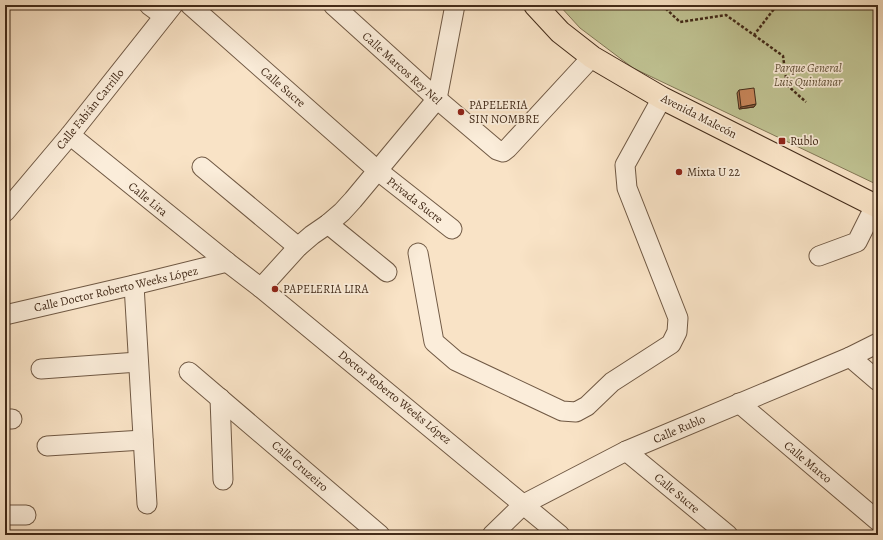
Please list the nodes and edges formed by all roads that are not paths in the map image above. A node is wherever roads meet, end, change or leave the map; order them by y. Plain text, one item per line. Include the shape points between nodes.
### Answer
1 (190, 5) edge
2 (332, 5) edge
3 (443, 5) edge
4 (455, 5) edge
5 (535, 5) edge
6 (162, 9) edge
7 (451, 25) junction
8 (592, 57) junction
9 (662, 98) junction
10 (437, 99) junction
11 (70, 135) junction
12 (202, 167) dead end
13 (377, 170) junction
14 (876, 206) edge
15 (5, 212) edge
16 (328, 224) junction
17 (452, 230) dead end
18 (298, 247) junction
19 (418, 253) dead end
20 (819, 256) dead end
21 (227, 262) junction
22 (387, 272) dead end
23 (134, 285) junction
24 (261, 288) junction
25 (5, 314) edge
26 (878, 343) edge
27 (850, 357) junction
28 (138, 362) junction
29 (41, 369) dead end
30 (189, 372) dead end
31 (878, 381) edge
32 (220, 398) junction
33 (739, 404) junction
34 (143, 440) junction
35 (46, 446) dead end
36 (626, 451) junction
37 (222, 480) dead end
38 (147, 504) dead end
39 (524, 504) junction
40 (5, 515) edge
41 (26, 515) dead end
42 (878, 521) edge
43 (380, 535) edge
44 (492, 535) edge
45 (560, 535) edge
46 (728, 535) edge

1 - 13 street, Calle Sucre
2 - 10 street, Calle Marcos Rey Nel
3 - 7 street
4 - 7 street
5 - 8 main road, Avenida Malecón via 560,32
6 - 11 street, Calle Fabián Carrillo
7 - 10 street
8 - 9 main road, Avenida Malecón
8 - 10 street, Calle Marcos Rey Nel via 503,152 496,150
9 - 14 main road, Avenida Malecón
9 - 19 street via 625,164 627,188 678,318 677,332 671,344 612,382 587,406 576,412 562,411 456,361 434,342
10 - 13 street
11 - 15 street, Calle Fabián Carrillo
11 - 21 street, Calle Lira
12 - 18 street
13 - 16 street via 353,200
13 - 17 street, Privada Sucre
14 - 20 street via 857,242
16 - 18 street
16 - 22 street
18 - 24 street
21 - 23 street, Calle Doctor Roberto Weeks López
21 - 24 street, Doctor Roberto Weeks López
23 - 25 street, Calle Doctor Roberto Weeks López
23 - 28 street
24 - 39 street, Doctor Roberto Weeks López
26 - 27 street, Calle Rublo
27 - 31 street
27 - 33 street, Calle Rublo
28 - 29 street
28 - 34 street
30 - 32 street, Calle Cruzeiro
32 - 37 street
32 - 43 street, Calle Cruzeiro
33 - 36 street, Calle Rublo
33 - 42 street, Calle Marco
34 - 35 street
34 - 38 street
36 - 39 street, Calle Rublo
36 - 46 street, Calle Sucre
39 - 44 street, Calle Rublo
39 - 45 street, Doctor Roberto Weeks López
40 - 41 street

